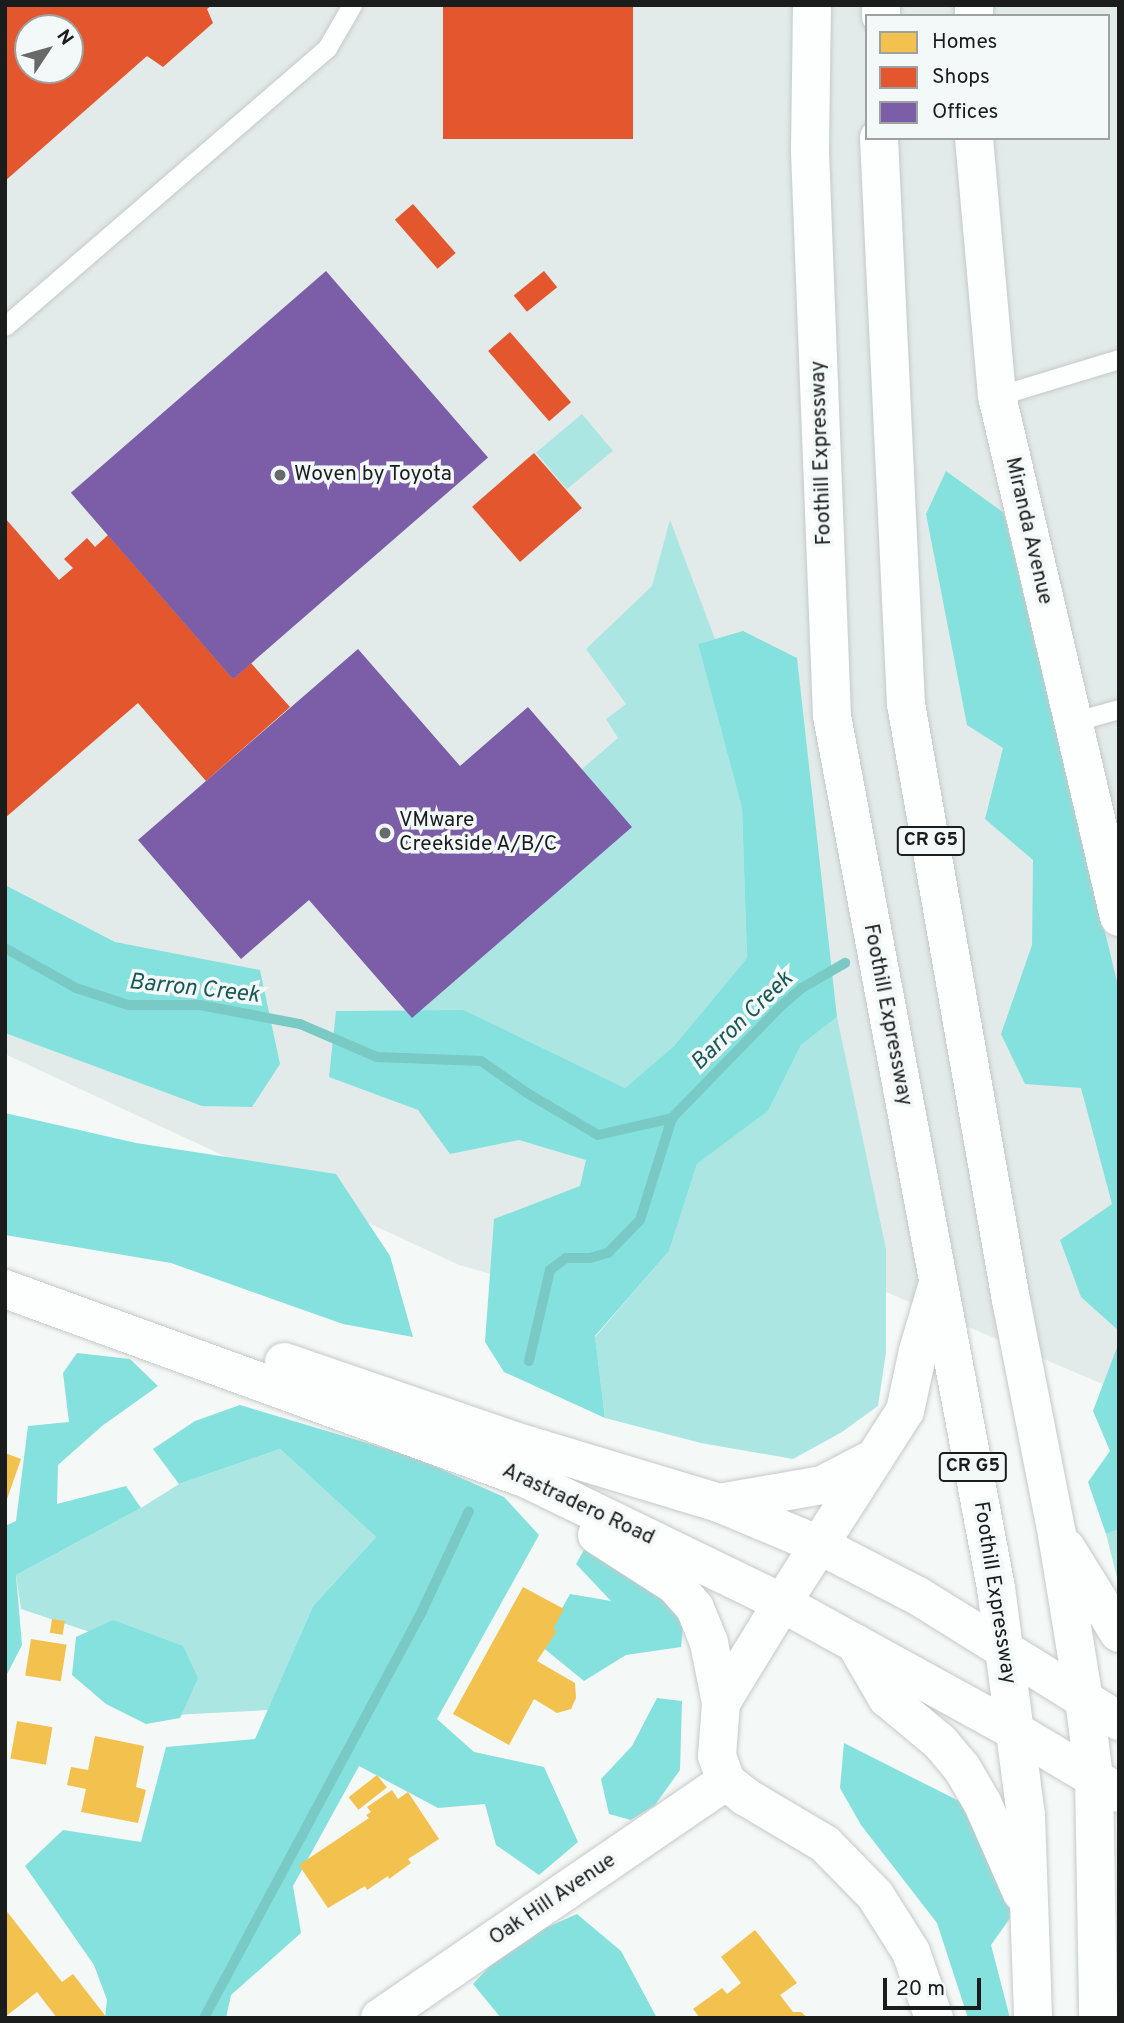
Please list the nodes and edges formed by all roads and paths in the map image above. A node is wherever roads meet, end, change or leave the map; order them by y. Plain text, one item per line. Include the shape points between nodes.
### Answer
1 (352, 5) edge
2 (812, 5) edge
3 (878, 140) edge
4 (974, 140) edge
5 (5, 326) edge
6 (1119, 359) edge
7 (997, 396) junction
8 (1119, 709) edge
9 (1072, 722) junction
10 (1119, 917) edge
11 (5, 1262) edge
12 (938, 1284) junction
13 (5, 1289) edge
14 (879, 1456) junction
15 (567, 1498) junction
16 (719, 1503) junction
17 (1057, 1535) junction
18 (820, 1545) junction
19 (782, 1603) junction
20 (1119, 1633) edge
21 (855, 1643) junction
22 (1004, 1650) junction
23 (1084, 1699) junction
24 (721, 1703) junction
25 (1119, 1721) edge
26 (1015, 1731) junction
27 (726, 1781) junction
28 (1106, 1785) edge
29 (1032, 1915) junction
30 (380, 2018) edge
31 (934, 2018) edge
32 (1033, 2018) edge
33 (1098, 2018) edge

1 - 5 lane via 327,48
2 - 12 main road, Foothill Expressway / CR G5 via 810,152 832,716
3 - 17 main road, CR G5 via 906,704
4 - 7 main road, Miranda Avenue
6 - 7 lane
7 - 9 main road, Miranda Avenue
8 - 9 lane
9 - 10 main road, Miranda Avenue
11 - 16 main road, Arastradero Road via 183,1328 511,1439
12 - 14 main road via 905,1411
12 - 22 main road, Foothill Expressway / CR G5
13 - 15 main road, Arastradero Road via 506,1471
14 - 16 main road via 822,1485
14 - 18 main road
15 - 19 main road, Arastradero Road
15 - 24 main road via 593,1533 675,1585 695,1608 709,1643
16 - 18 main road, Arastradero Road
17 - 20 main road
17 - 23 main road, CR G5
18 - 19 main road
18 - 22 main road, Arastradero Road via 918,1596
19 - 21 main road, Arastradero Road
19 - 24 main road
21 - 26 main road, Arastradero Road
21 - 29 main road via 887,1698 940,1742 962,1768
22 - 23 main road, Arastradero Road
22 - 26 main road, Foothill Expressway / CR G5
23 - 25 main road, Arastradero Road
23 - 28 main road, CR G5
24 - 27 main road via 717,1756
26 - 28 main road, Arastradero Road
26 - 29 main road, Foothill Expressway / CR G5
27 - 30 main road, Oak Hill Avenue
27 - 31 main road via 825,1844 875,1895 911,1952
28 - 33 main road, CR G5
29 - 32 main road, Foothill Expressway / CR G5

